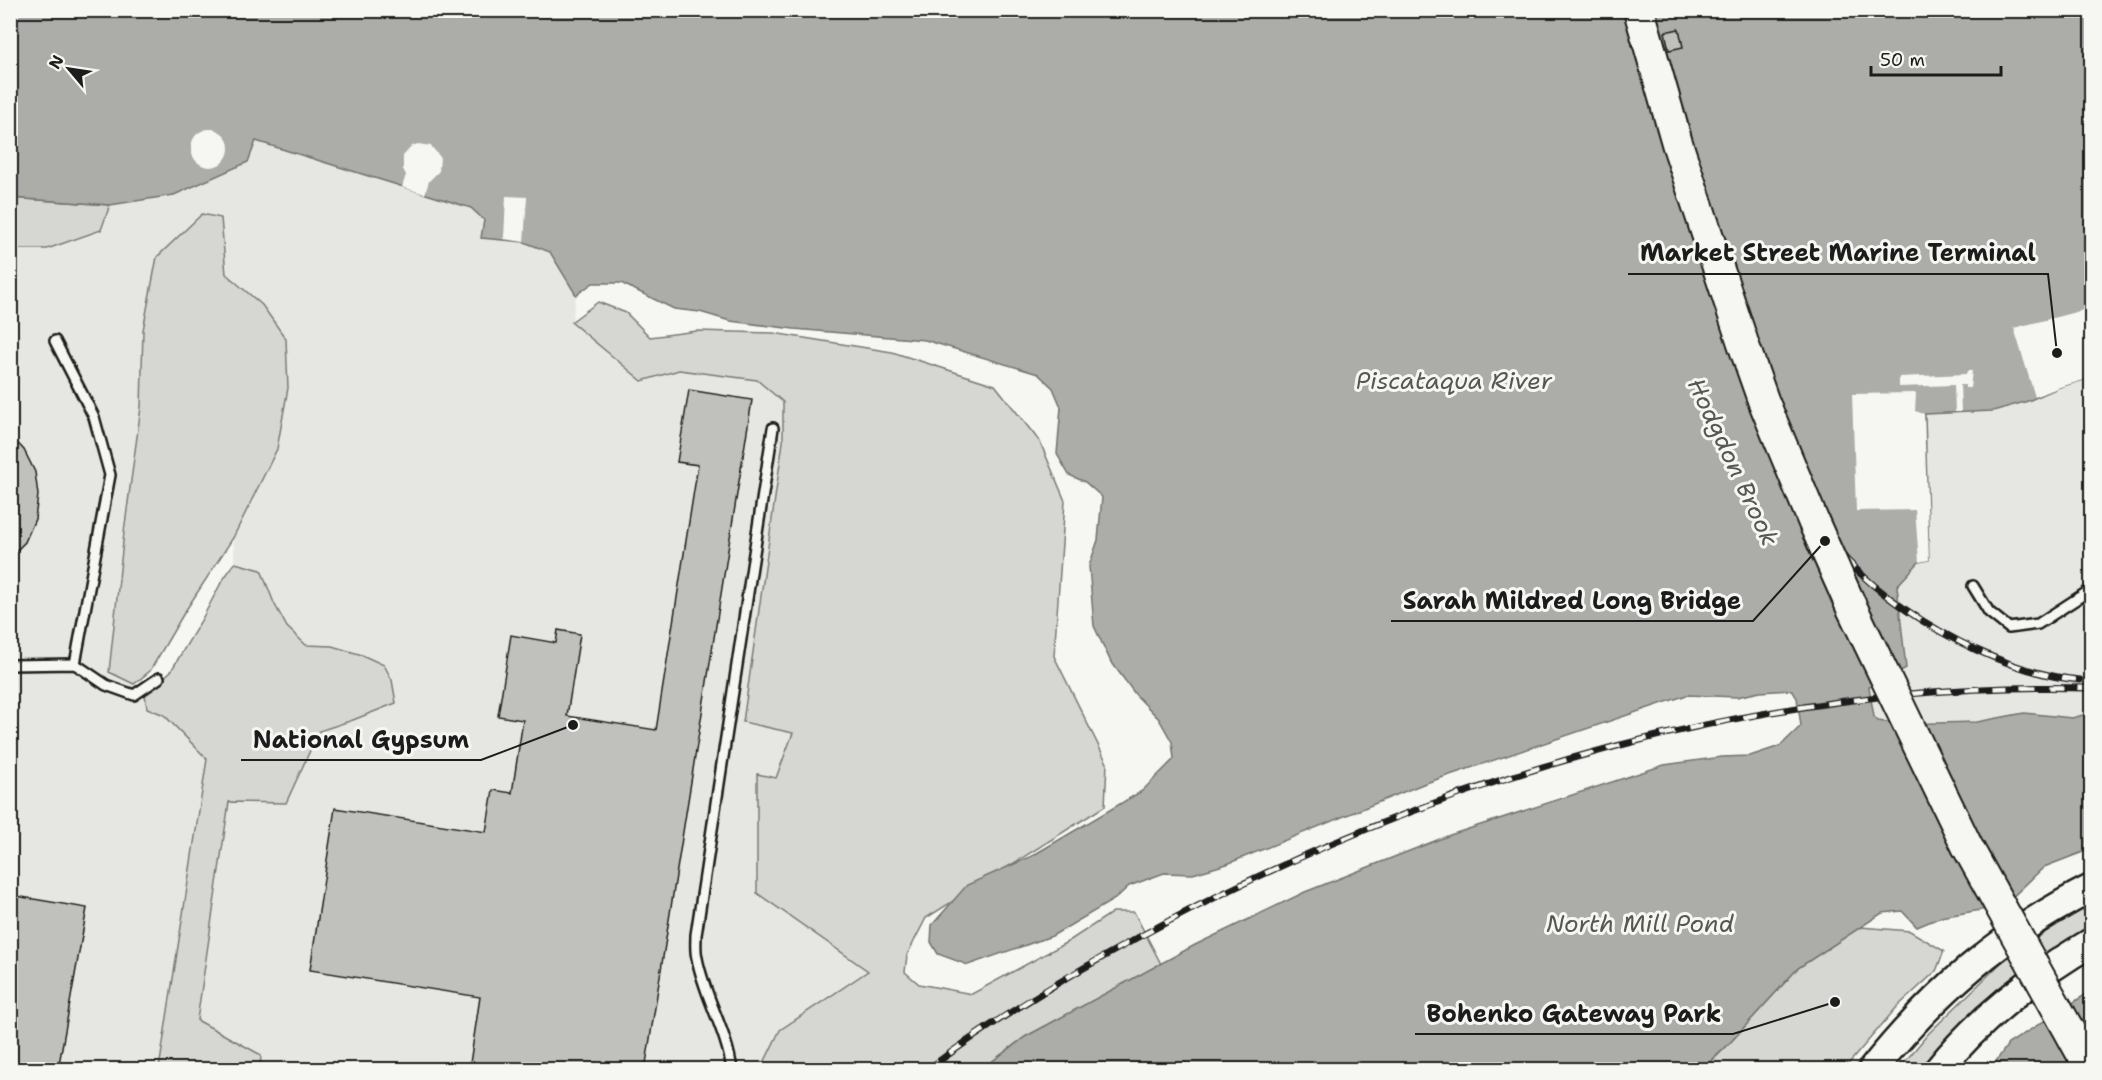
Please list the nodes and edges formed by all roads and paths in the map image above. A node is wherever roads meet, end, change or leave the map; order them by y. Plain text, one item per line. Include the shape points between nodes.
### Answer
1 (1639, 10) edge
2 (55, 341) dead end
3 (773, 428) dead end
4 (1973, 586) dead end
5 (2091, 589) edge
6 (75, 664) junction
7 (10, 665) edge
8 (159, 678) dead end
9 (2091, 888) edge
10 (2091, 942) edge
11 (732, 1070) edge
12 (1872, 1070) edge
13 (1938, 1070) edge
14 (2091, 1070) edge

1 - 14 main road, bridge via 1677,143 1737,325 1814,523 1967,846
2 - 6 lane via 94,417 110,475
3 - 11 lane via 696,935 696,956
4 - 5 lane via 1989,612 2009,628 2038,624
6 - 7 lane
6 - 8 lane via 106,685 134,695
9 - 12 main road via 2020,930 1968,969 1919,1015
10 - 13 main road via 2015,994

